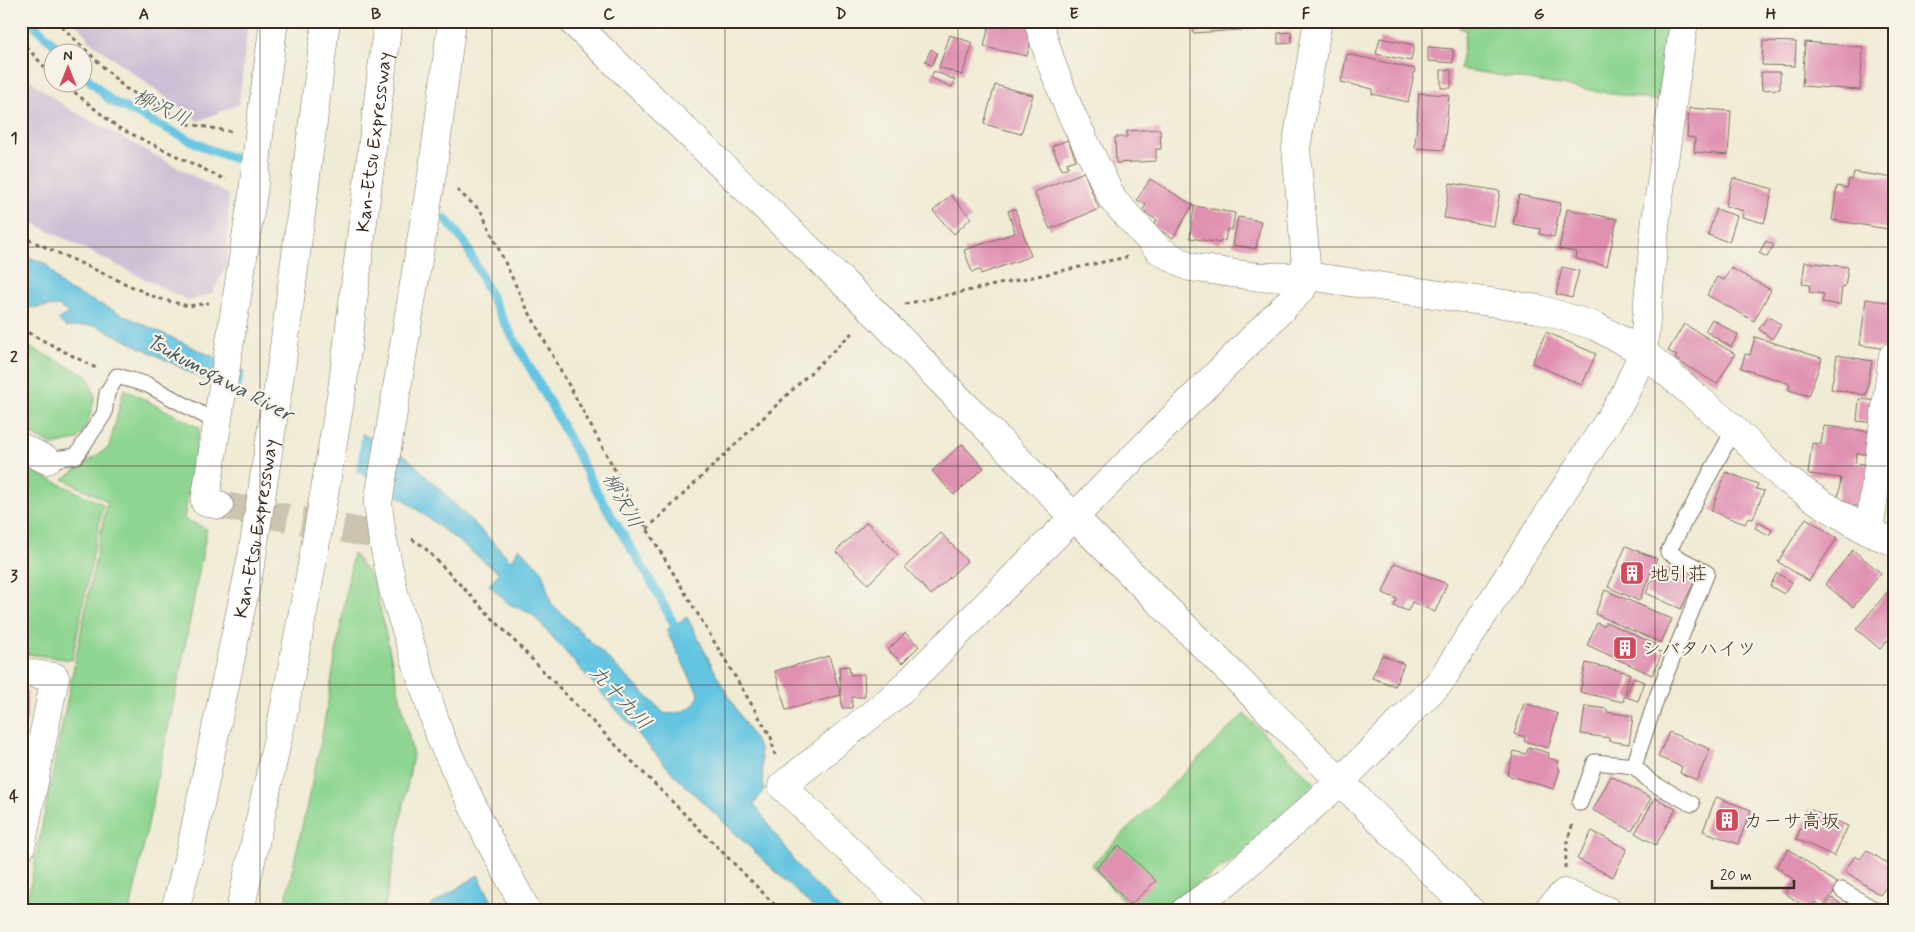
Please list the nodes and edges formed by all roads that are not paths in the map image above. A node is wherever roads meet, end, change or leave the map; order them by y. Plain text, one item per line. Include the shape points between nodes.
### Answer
1 (274, 21) edge
2 (326, 21) edge
3 (388, 21) edge
4 (452, 21) edge
5 (572, 21) edge
6 (1038, 21) edge
7 (1318, 21) edge
8 (1684, 21) edge
9 (1307, 276) junction
10 (1643, 352) junction
11 (1893, 356) edge
12 (218, 424) junction
13 (1734, 430) junction
14 (21, 447) edge
15 (47, 460) joint
16 (219, 505) tunnel mouth
17 (1075, 518) junction
18 (1881, 537) edge
19 (21, 672) edge
20 (1634, 766) junction
21 (1340, 782) junction
22 (1580, 803) road end
23 (1692, 804) dead end
24 (22, 837) edge
25 (1842, 890) dead end
26 (1555, 902) edge
27 (175, 911) edge
28 (240, 911) edge
29 (527, 911) edge
30 (913, 911) edge
31 (1185, 911) edge
32 (1471, 911) edge
33 (1608, 911) edge
34 (1877, 911) edge

1 - 12 main road via 254,193
2 - 27 main road, Kan-Etsu Expressway via 282,362 252,556
3 - 28 main road, Kan-Etsu Expressway via 342,390 283,715
4 - 29 main road via 378,504 394,593 442,739 488,838
5 - 17 main road via 874,312
6 - 9 main road via 1069,109 1113,200 1159,250 1189,268 1259,277
7 - 9 main road via 1296,148
8 - 10 main road via 1656,218
9 - 10 main road via 1539,309 1595,326
9 - 17 main road via 1302,290
10 - 13 main road
10 - 21 main road via 1623,398 1440,682
11 - 18 main road
12 - 15 lane via 148,385 117,376 106,393 104,414 76,456
12 - 16 main road via 205,502
13 - 18 main road via 1783,477
13 - 20 lane via 1668,552 1706,573 1658,694
14 - 15 main road
17 - 21 main road
17 - 30 main road via 896,695 782,786
19 - 24 main road via 55,677
20 - 22 lane via 1595,762
20 - 23 lane via 1652,783
21 - 31 main road via 1228,881
21 - 32 main road
25 - 34 lane
26 - 33 main road

